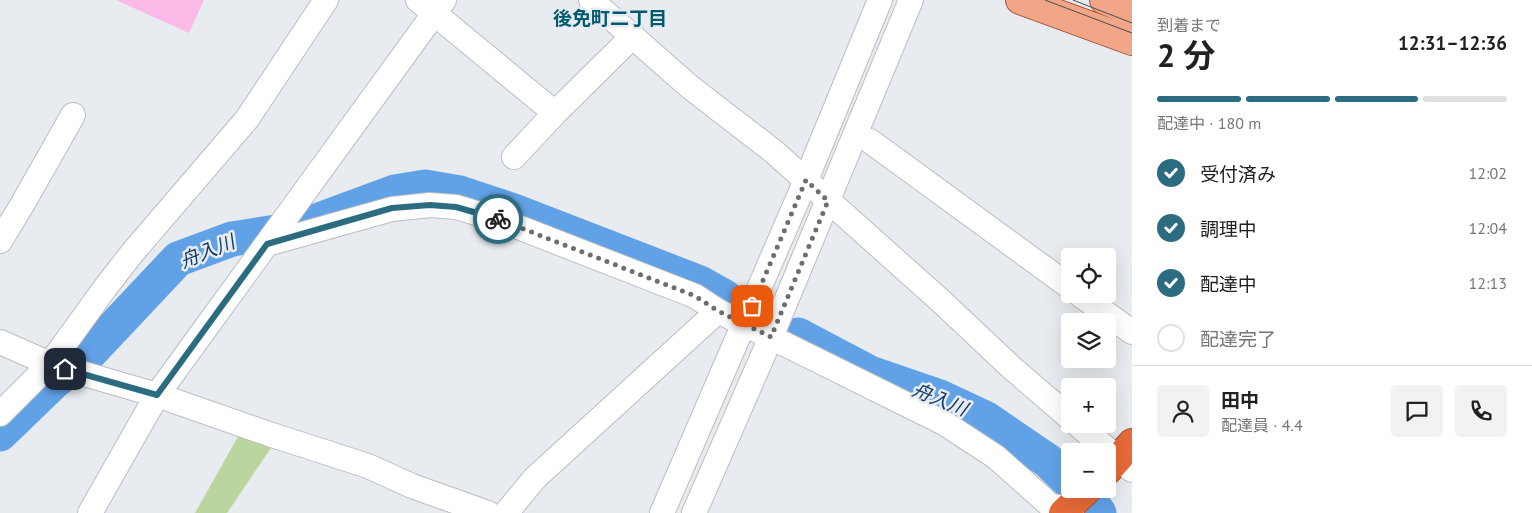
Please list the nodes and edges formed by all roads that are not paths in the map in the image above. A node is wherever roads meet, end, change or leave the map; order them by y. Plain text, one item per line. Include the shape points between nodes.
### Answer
1 (326, 0) edge
2 (591, 0) edge
3 (880, 0) edge
4 (911, 0) edge
5 (1020, 0) edge
6 (1104, 0) edge
7 (432, 4) edge
8 (1132, 12) edge
9 (633, 36) junction
10 (1132, 41) edge
11 (555, 113) junction
12 (73, 115) dead end
13 (870, 141) dead end
14 (514, 157) dead end
15 (806, 180) junction
16 (828, 201) junction
17 (0, 241) edge
18 (269, 241) junction
19 (1061, 280) edge
20 (1092, 303) edge
21 (718, 311) junction
22 (745, 324) junction
23 (1132, 332) edge
24 (771, 337) junction
25 (0, 342) edge
26 (65, 368) junction
27 (157, 395) junction
28 (1061, 410) edge
29 (0, 414) edge
30 (1088, 433) edge
31 (1122, 460) edge
32 (1080, 498) edge
33 (1068, 511) edge
34 (90, 513) edge
35 (488, 513) edge
36 (506, 513) edge
37 (662, 513) edge
38 (694, 513) edge

1 - 26 street via 247,119 104,288
2 - 9 street
3 - 15 street
4 - 16 street
5 - 10 main road
6 - 8 main road
7 - 11 street
7 - 18 street
9 - 11 street
9 - 15 street via 690,87
11 - 14 street
12 - 17 street
13 - 19 street
15 - 16 street
15 - 22 street
16 - 24 street
16 - 28 street
18 - 21 street via 392,208 456,207 500,220 695,296
18 - 27 street
20 - 23 street
21 - 22 street
21 - 36 street via 535,478
22 - 24 street
22 - 37 street
24 - 33 street via 944,423 996,457 1051,506
24 - 38 street
25 - 26 street
26 - 27 street
26 - 29 street
27 - 34 street
27 - 35 street via 368,466 412,486
30 - 31 street
32 - 33 highway

